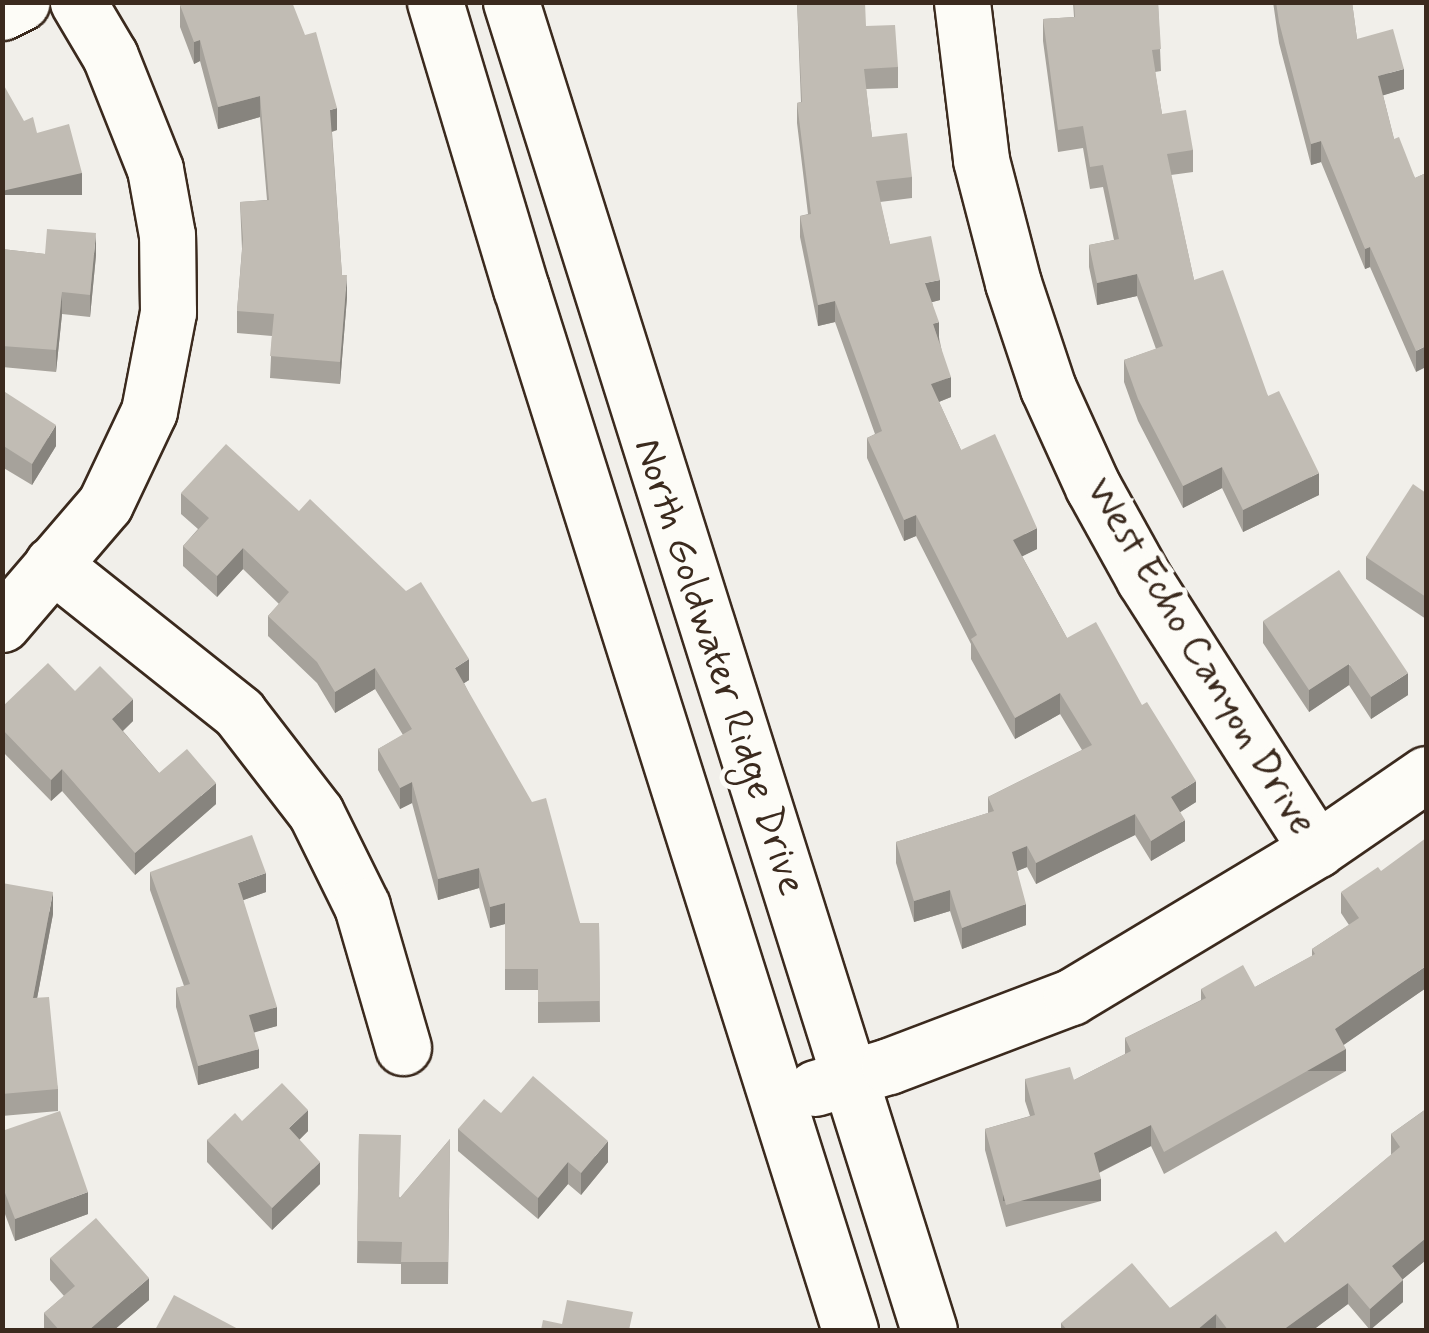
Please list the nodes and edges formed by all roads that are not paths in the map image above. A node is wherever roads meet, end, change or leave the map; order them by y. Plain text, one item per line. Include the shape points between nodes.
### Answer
1 (22, 2) edge
2 (78, 2) edge
3 (435, 2) edge
4 (511, 2) edge
5 (962, 2) edge
6 (2, 12) edge
7 (52, 564) junction
8 (2, 624) edge
9 (1426, 774) edge
10 (1317, 849) junction
11 (403, 1046) dead end
12 (849, 1079) junction
13 (778, 1098) junction
14 (850, 1330) edge
15 (928, 1330) edge

1 - 6 street
2 - 7 street via 110,56 155,169 167,235 168,312 149,411 105,504
3 - 13 street, North Goldwater Ridge Drive
4 - 12 street, North Goldwater Ridge Drive
5 - 10 street, West Echo Canyon Drive via 981,160 1048,388 1092,487 1144,579
7 - 8 street
7 - 11 street via 239,713 316,814 362,906
9 - 10 street
10 - 12 street via 1071,997
12 - 13 street
12 - 15 street, North Goldwater Ridge Drive
13 - 14 street, North Goldwater Ridge Drive

